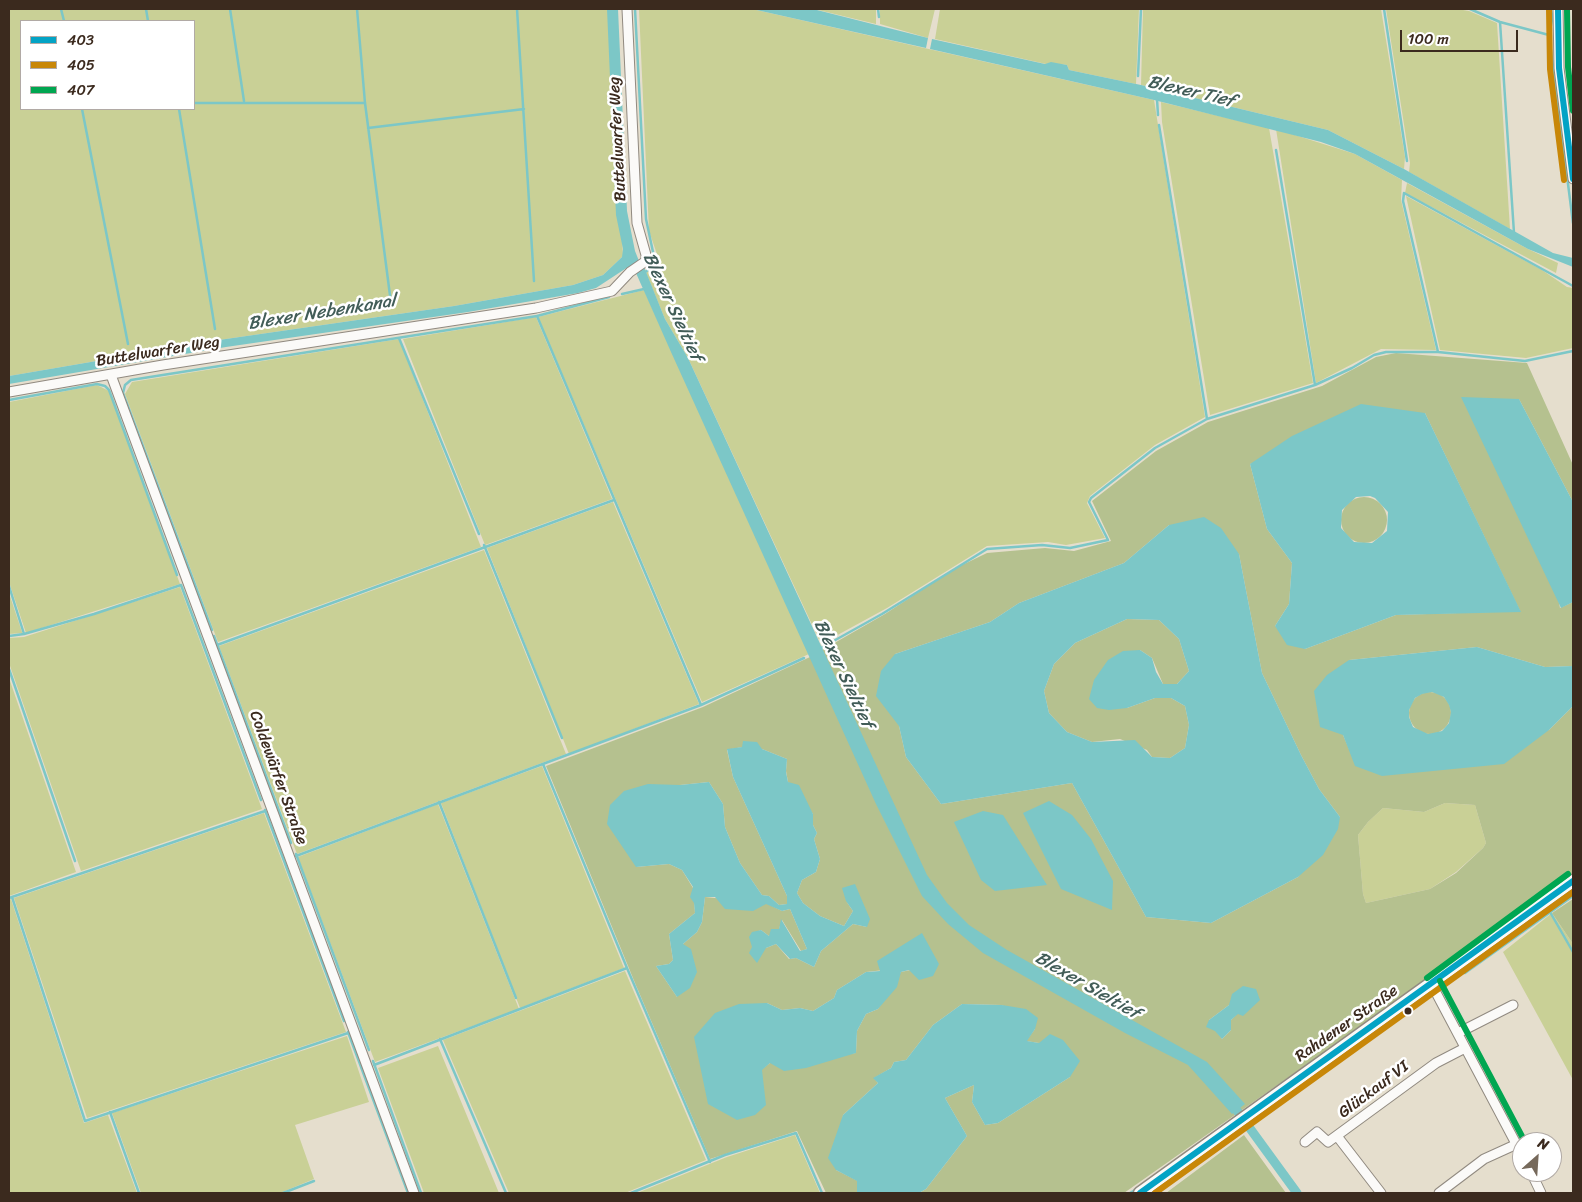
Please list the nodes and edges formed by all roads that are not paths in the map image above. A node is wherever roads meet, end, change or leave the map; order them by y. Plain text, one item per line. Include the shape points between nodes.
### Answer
1 (627, 9) edge
2 (1558, 9) edge
3 (1573, 180) edge
4 (111, 375) junction
5 (9, 392) edge
6 (1573, 881) edge
7 (1432, 985) junction
8 (1513, 1005) dead end
9 (1458, 1033) junction
10 (1465, 1048) junction
11 (1512, 1135) edge
12 (1337, 1136) junction
13 (1305, 1142) dead end
14 (1512, 1146) edge
15 (414, 1193) edge
16 (1140, 1193) edge
17 (1381, 1193) edge
18 (1439, 1193) edge

1 - 4 street, Buttelwarfer Weg via 637,222 646,261 612,291 536,308
2 - 3 street via 1559,68
4 - 5 street, Buttelwarfer Weg
4 - 15 street, Coldewärfer Straße
6 - 7 main road, Rahdener Straße
7 - 9 street
7 - 16 main road, Rahdener Straße
8 - 9 street
9 - 10 street
10 - 11 street
10 - 12 street, Glückauf VI via 1436,1063
12 - 13 street, Glückauf VI via 1328,1142 1317,1132
12 - 17 street
14 - 18 street via 1484,1160

